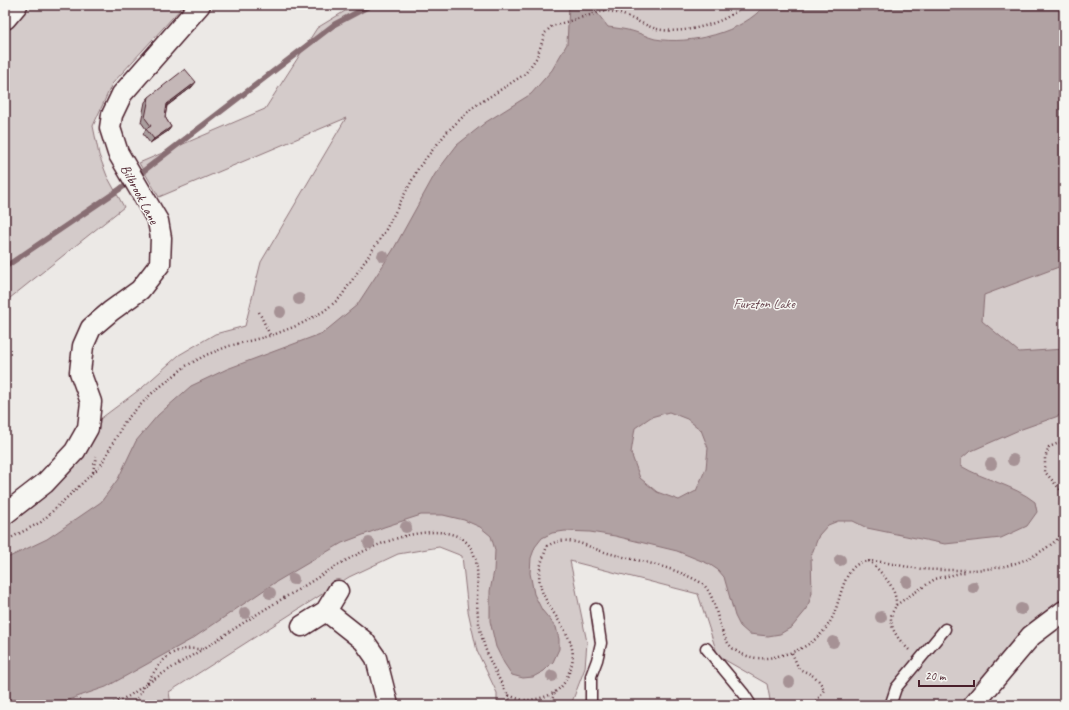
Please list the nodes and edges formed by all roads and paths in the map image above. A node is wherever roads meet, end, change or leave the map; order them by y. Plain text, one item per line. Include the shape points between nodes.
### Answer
1 (16, 5) edge
2 (200, 5) edge
3 (611, 5) edge
4 (637, 5) edge
5 (743, 5) edge
6 (613, 11) junction
7 (5, 18) edge
8 (259, 312) dead end
9 (270, 335) junction
10 (1064, 441) edge
11 (1064, 494) edge
12 (5, 514) edge
13 (1064, 533) edge
14 (5, 541) edge
15 (869, 561) junction
16 (969, 571) junction
17 (338, 591) dead end
18 (896, 605) junction
19 (596, 609) dead end
20 (326, 611) junction
21 (1064, 611) edge
22 (302, 626) dead end
23 (945, 629) dead end
24 (706, 648) dead end
25 (203, 649) junction
26 (792, 653) junction
27 (919, 659) junction
28 (146, 684) junction
29 (555, 692) junction
30 (508, 695) junction
31 (110, 705) edge
32 (133, 705) edge
33 (388, 705) edge
34 (512, 705) edge
35 (549, 705) edge
36 (591, 705) edge
37 (751, 705) edge
38 (814, 705) edge
39 (892, 705) edge
40 (973, 705) edge

1 - 7 street
2 - 12 street, Bilbrook Lane via 122,94 112,115 110,128 118,153 158,221 161,238 160,264 140,290 91,328 82,346 80,372 91,402 88,428 75,451 45,483
3 - 6 path
4 - 6 path
5 - 6 path via 722,20 675,30 657,29
6 - 9 path via 604,11 552,26 545,33 536,57 525,74 472,108 442,138 419,167 384,233 340,298 301,324
8 - 9 path
9 - 14 path via 229,346 186,366 151,394 125,421 101,465 93,473 41,522
10 - 11 path via 1049,447 1044,458 1045,472
13 - 16 path via 1053,544 1029,559 1002,568
15 - 16 path via 926,570
15 - 18 path via 883,574 892,588
15 - 26 path via 858,564 852,570 844,583 827,627 815,640
16 - 18 path via 935,579
17 - 20 street
18 - 27 path via 892,614 893,629
19 - 36 lane via 601,643 591,676
20 - 22 street
20 - 33 street via 364,641 376,658
21 - 40 street via 1031,636
23 - 27 lane
24 - 37 lane
25 - 28 path
25 - 28 path via 182,650 168,656 156,668
25 - 30 path via 344,560 391,540 413,534 438,532 454,535 465,541 472,550 476,560 478,620 485,649
26 - 29 path via 764,659 740,654 731,647 723,633 710,595 702,583 686,575 579,542 556,541 547,546 540,567 539,582 542,595 563,627 574,659 565,683
26 - 38 path via 799,669 812,674 822,684 824,690
27 - 39 lane via 896,688
28 - 31 path
28 - 32 path
29 - 30 path via 525,700
29 - 35 path
30 - 34 path

